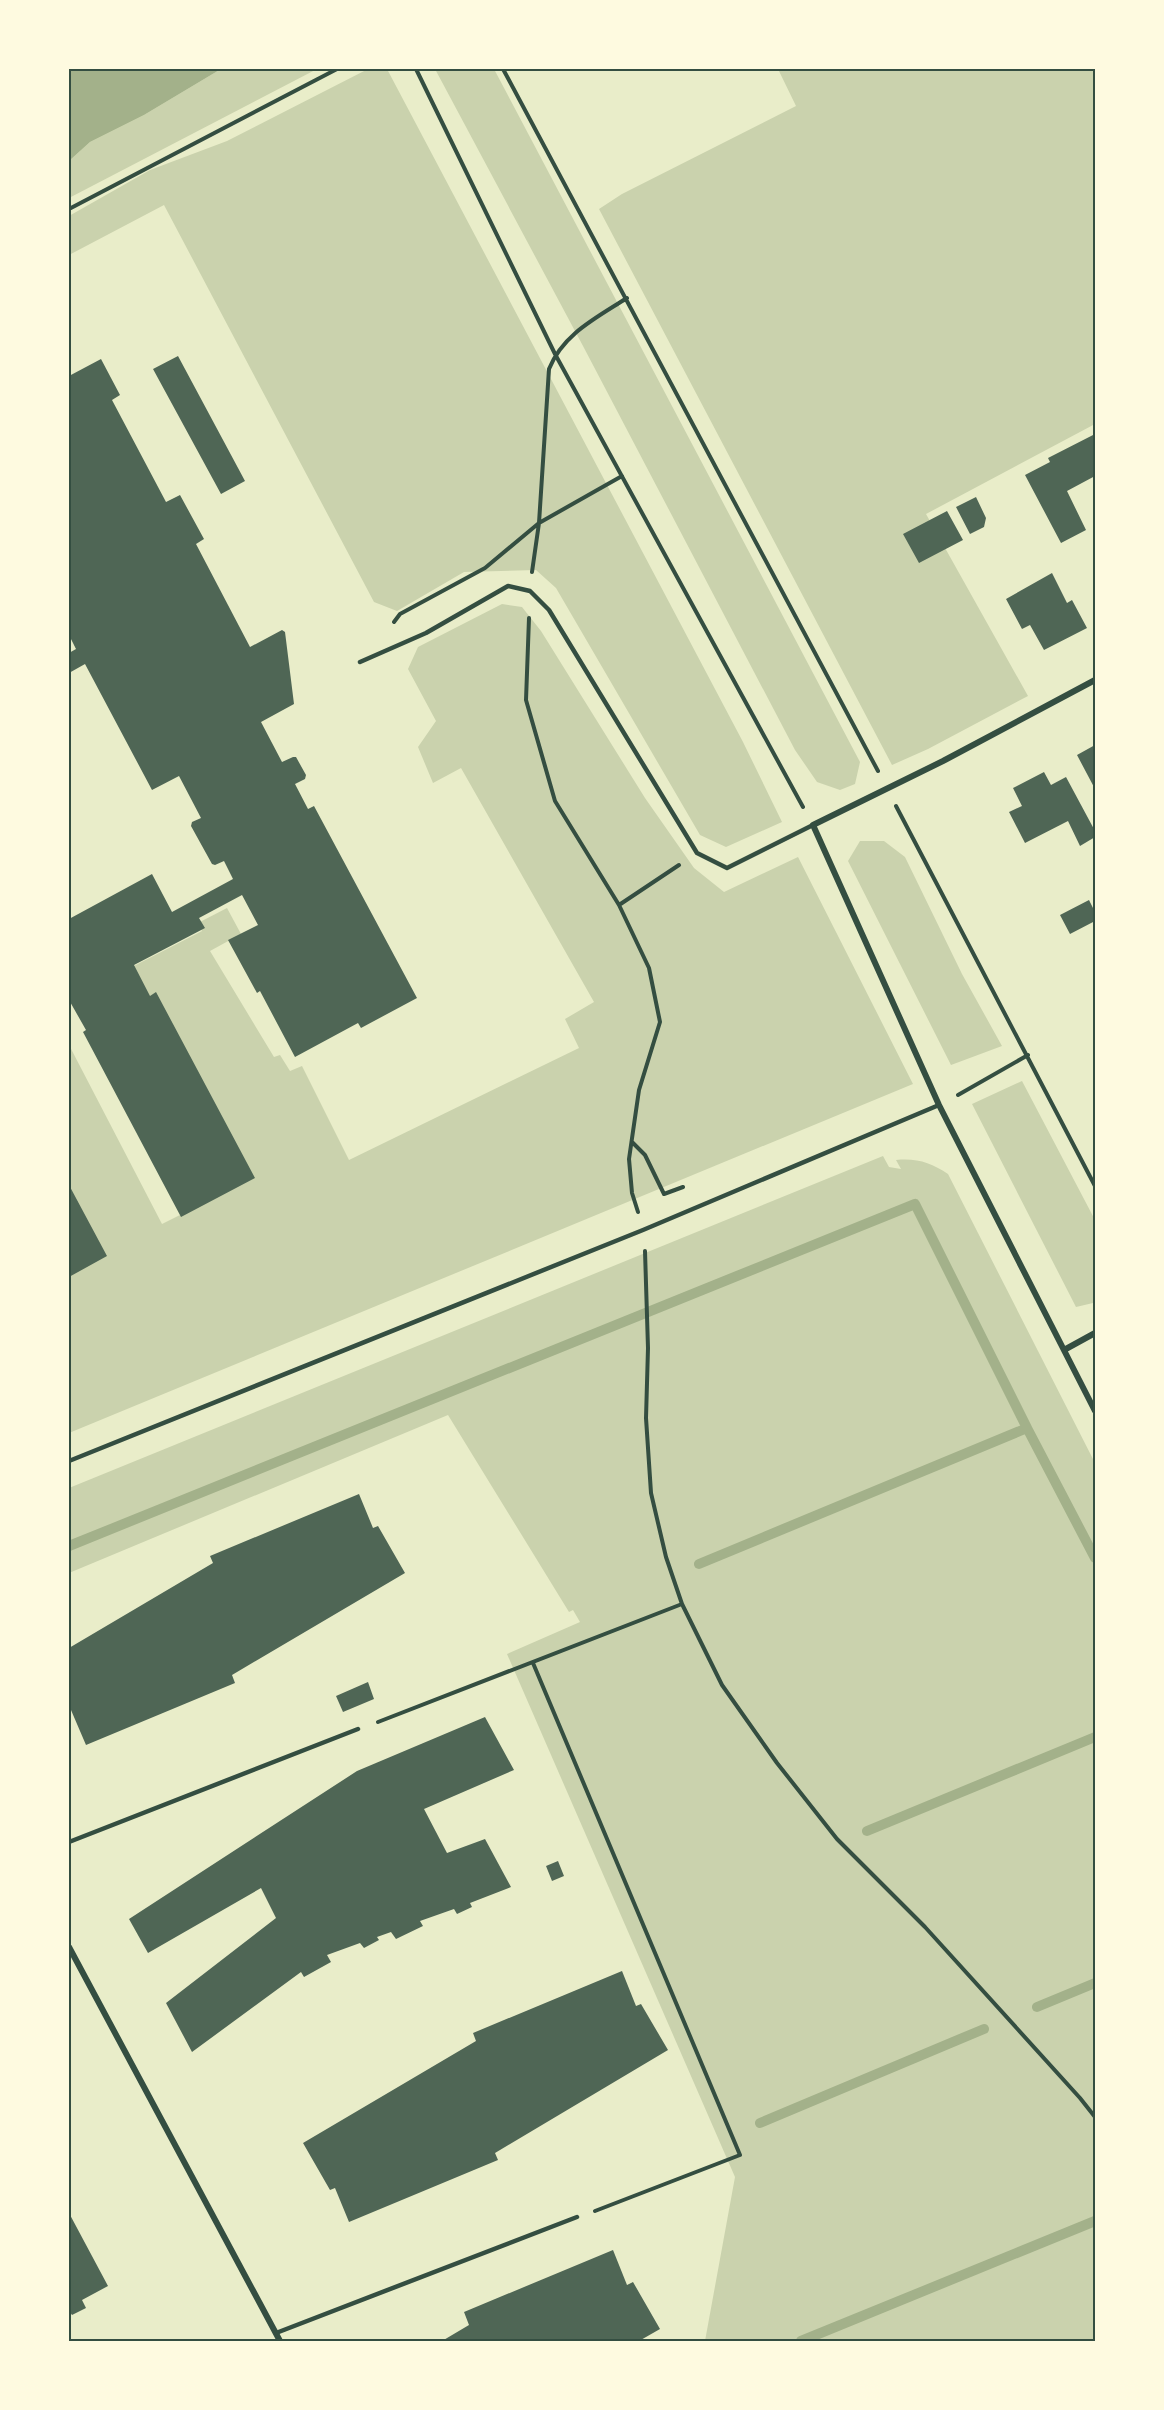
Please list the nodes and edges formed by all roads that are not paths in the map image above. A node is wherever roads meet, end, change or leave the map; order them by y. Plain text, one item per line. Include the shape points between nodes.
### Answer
1 (360, 662) dead end
2 (1095, 680) edge
3 (813, 825) junction
4 (939, 1105) junction
5 (1095, 1333) edge
6 (1064, 1350) junction
7 (1095, 1411) edge
8 (69, 1461) edge
9 (358, 1729) road end
10 (69, 1842) edge
11 (69, 1947) edge
12 (577, 2217) road end
13 (276, 2333) junction
14 (280, 2341) edge

1 - 3 lane via 426,633 508,586 530,591 549,610 697,853 727,868
2 - 3 street
3 - 4 street
4 - 6 street
4 - 8 lane via 643,1230
5 - 6 street
6 - 7 street
9 - 10 lane
11 - 13 street
12 - 13 lane
13 - 14 street

